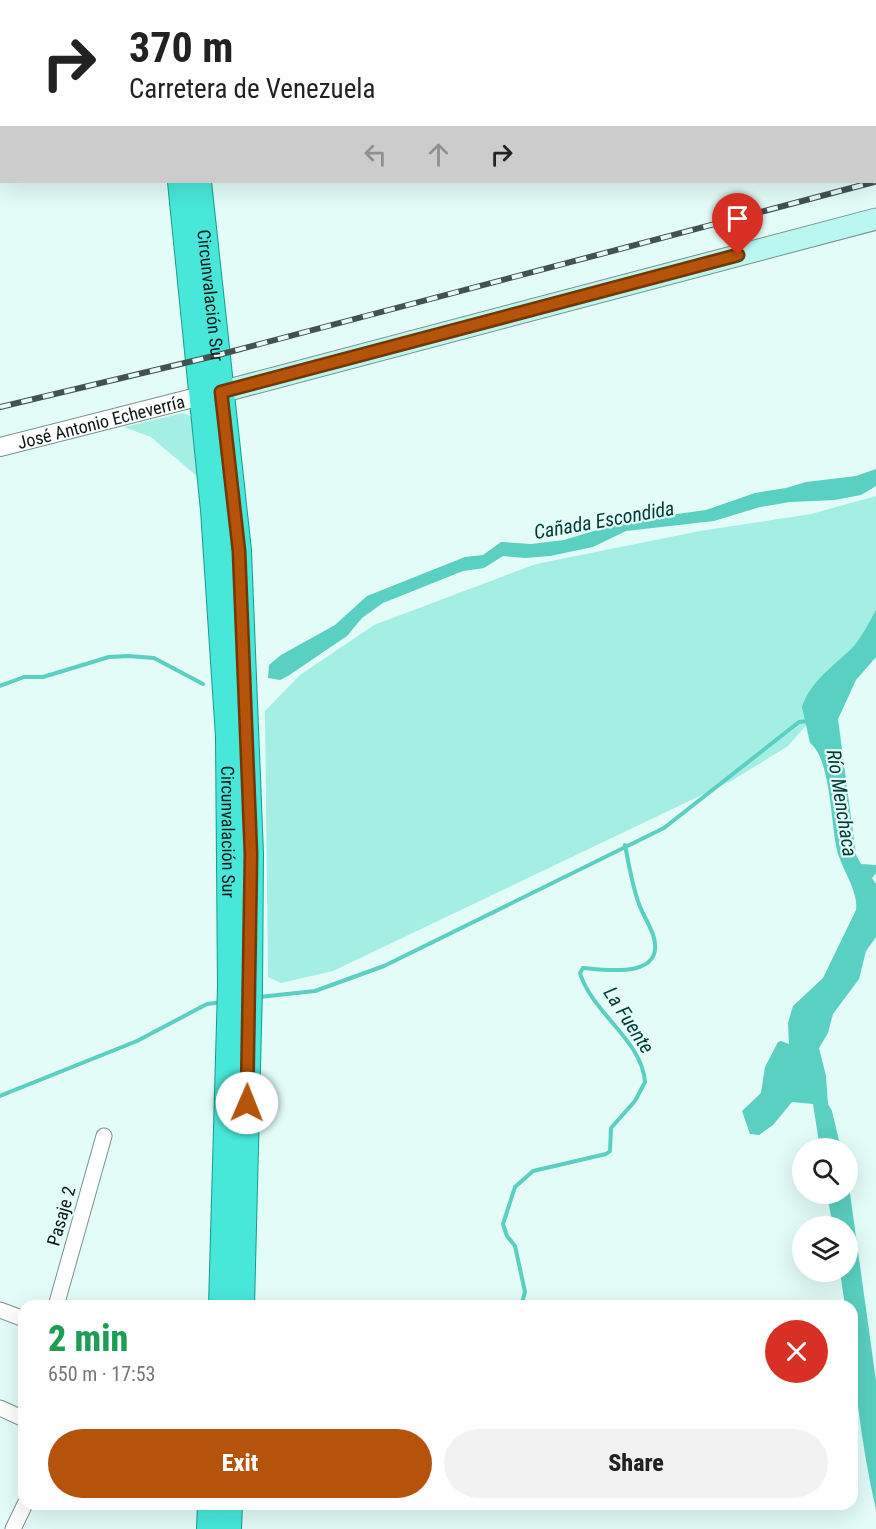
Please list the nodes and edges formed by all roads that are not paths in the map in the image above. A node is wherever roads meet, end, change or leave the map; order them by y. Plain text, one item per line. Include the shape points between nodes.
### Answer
1 (180, 183) edge
2 (199, 183) edge
3 (876, 219) edge
4 (211, 394) junction
5 (0, 447) edge
6 (240, 998) junction
7 (104, 1136) dead end
8 (58, 1300) edge
9 (220, 1300) edge
10 (242, 1300) edge
11 (0, 1310) edge
12 (18, 1316) edge
13 (0, 1408) edge
14 (18, 1413) edge
15 (22, 1510) edge
16 (210, 1510) edge
17 (230, 1510) edge
18 (13, 1529) edge
19 (209, 1529) edge
20 (229, 1529) edge

1 - 4 highway, Circunvalación Sur
2 - 4 highway, Circunvalación Sur
3 - 4 main road
4 - 5 street, José Antonio Echeverría
4 - 6 highway, Circunvalación Sur via 213,510
6 - 9 highway, Circunvalación Sur
6 - 10 highway, Circunvalación Sur
7 - 8 street, Pasaje 2
11 - 12 street
13 - 14 street
15 - 18 street
16 - 19 highway
17 - 20 highway

